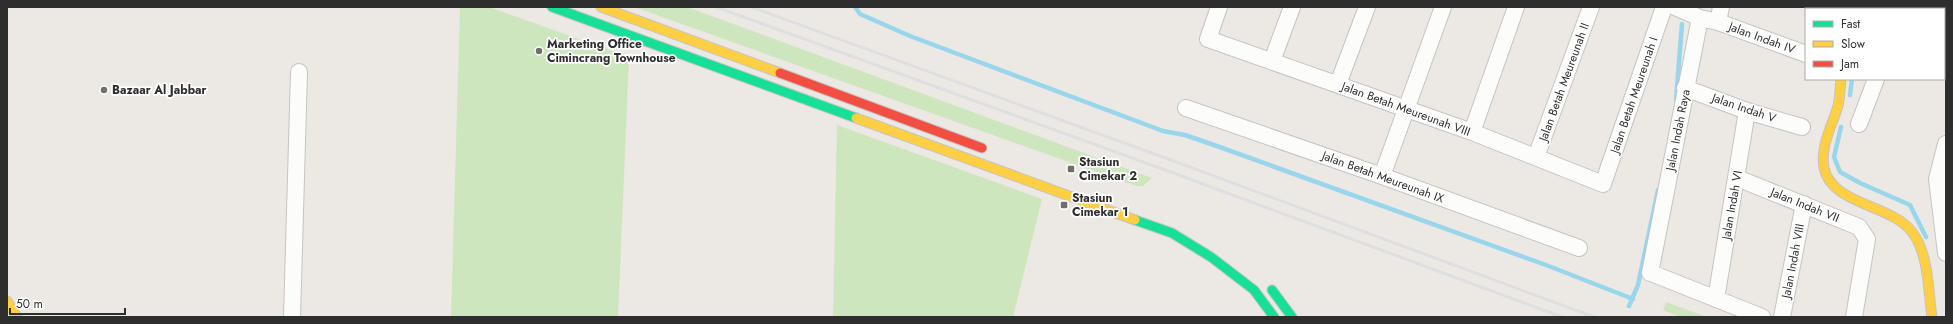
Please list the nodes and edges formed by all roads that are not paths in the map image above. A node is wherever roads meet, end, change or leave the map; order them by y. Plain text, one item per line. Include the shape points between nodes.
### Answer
1 (552, 7) edge
2 (601, 7) edge
3 (1219, 7) edge
4 (1292, 7) edge
5 (1367, 7) edge
6 (1443, 7) edge
7 (1516, 7) edge
8 (1592, 7) edge
9 (1664, 7) edge
10 (1675, 7) edge
11 (1719, 14) edge
12 (1700, 18) junction
13 (1805, 54) edge
14 (1272, 62) junction
15 (299, 72) dead end
16 (1841, 80) edge
17 (1876, 80) edge
18 (1338, 84) junction
19 (1686, 88) junction
20 (1186, 108) dead end
21 (1407, 109) junction
22 (883, 111) junction
23 (1747, 111) junction
24 (1859, 124) dead end
25 (878, 126) junction
26 (1802, 127) dead end
27 (1472, 132) junction
28 (1946, 144) edge
29 (994, 152) dead end
30 (1536, 157) junction
31 (1382, 176) junction
32 (1737, 178) junction
33 (1603, 184) joint
34 (1804, 204) junction
35 (1578, 248) dead end
36 (1946, 253) edge
37 (1268, 285) dead end
38 (1716, 299) junction
39 (7, 301) edge
40 (17, 317) edge
41 (292, 317) edge
42 (1274, 317) edge
43 (1292, 317) edge
44 (1762, 317) edge
45 (1782, 317) edge
46 (1854, 317) edge
47 (1932, 317) edge

1 - 25 street
2 - 22 street
3 - 14 street, Jalan Betah Meureunah VIII via 1208,39
4 - 14 street
5 - 18 street
6 - 21 street
7 - 27 street
8 - 30 street, Jalan Betah Meureunah II
9 - 33 street, Jalan Betah Meureunah I
10 - 12 street
11 - 12 street
11 - 13 street, Jalan Indah IV
12 - 19 street, Jalan Indah Raya
14 - 18 street, Jalan Betah Meureunah VIII
15 - 41 street
16 - 47 street via 1838,104 1826,137 1824,169 1831,183 1842,192 1893,216 1911,230 1921,249
17 - 24 street
18 - 21 street, Jalan Betah Meureunah VIII
19 - 23 street, Jalan Indah V
19 - 38 street, Jalan Indah Raya via 1650,273
20 - 31 street, Jalan Betah Meureunah IX
21 - 27 street, Jalan Betah Meureunah VIII
21 - 31 street
22 - 25 street
22 - 29 street
23 - 26 street, Jalan Indah V
23 - 32 street, Jalan Indah VI
25 - 42 street via 1172,233 1211,257 1254,290
27 - 30 street, Jalan Betah Meureunah VIII
28 - 36 street via 1937,179
30 - 33 street, Jalan Betah Meureunah VIII
31 - 35 street, Jalan Betah Meureunah IX
32 - 34 street, Jalan Indah VII
32 - 38 street, Jalan Indah VI
34 - 45 street, Jalan Indah VIII
34 - 46 street, Jalan Indah VII via 1859,227 1867,239
37 - 43 street
38 - 44 street
39 - 40 street

